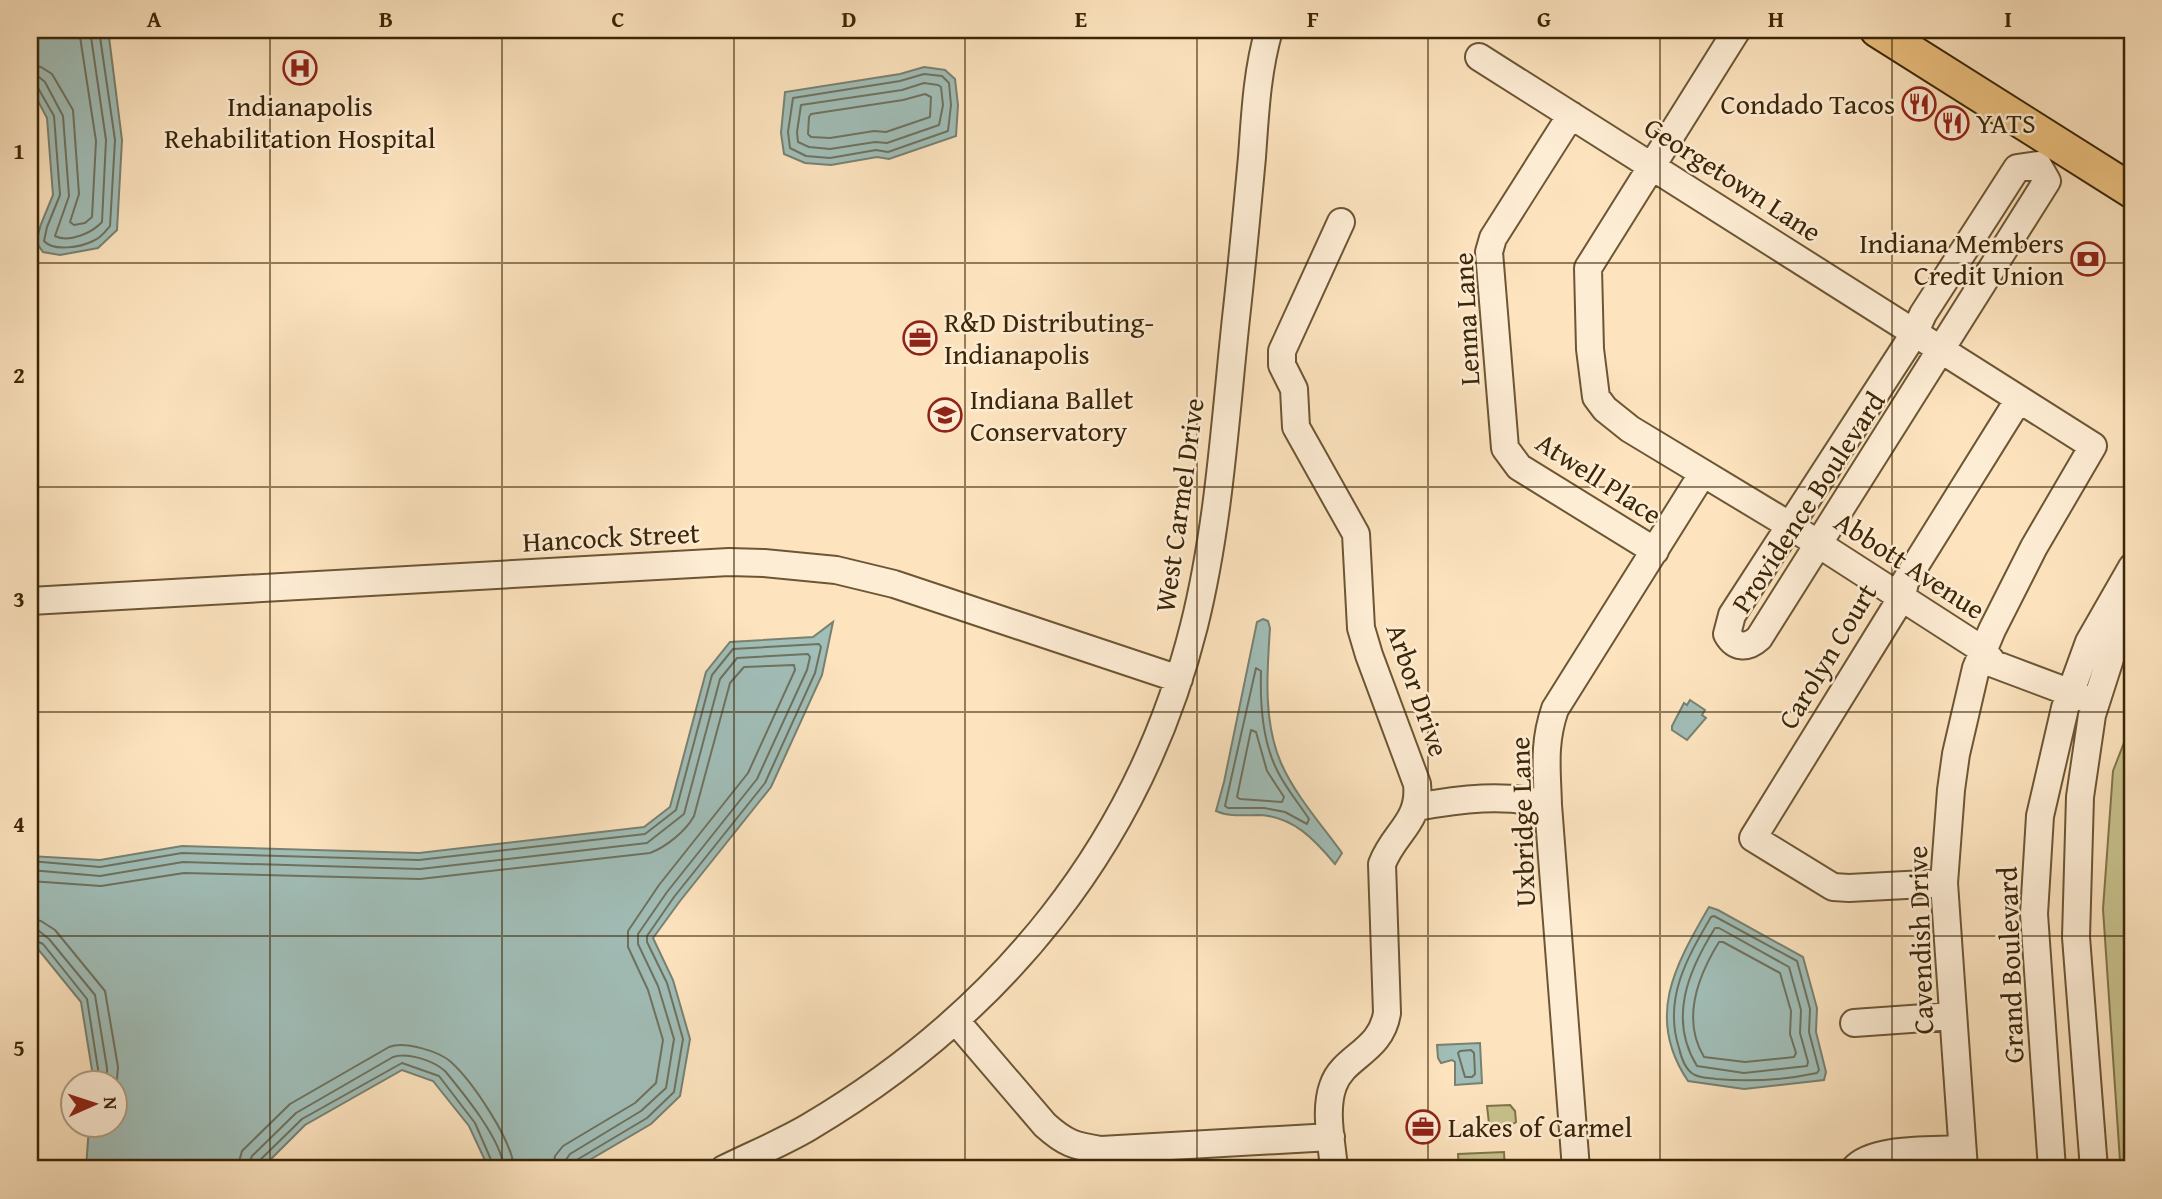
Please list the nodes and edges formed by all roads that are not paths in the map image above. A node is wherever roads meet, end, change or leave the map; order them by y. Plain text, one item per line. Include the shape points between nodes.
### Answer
1 (1269, 30) edge
2 (1737, 30) edge
3 (1877, 30) edge
4 (1916, 30) edge
5 (1479, 57) dead end
6 (1571, 115) junction
7 (2046, 153) junction
8 (1652, 165) junction
9 (2132, 165) edge
10 (2132, 191) edge
11 (1341, 222) dead end
12 (1914, 334) junction
13 (1942, 351) junction
14 (2019, 399) junction
15 (2093, 446) joint
16 (1510, 457) joint
17 (1703, 473) junction
18 (1789, 525) junction
19 (1819, 544) junction
20 (1655, 551) junction
21 (2132, 567) edge
22 (1902, 597) junction
23 (30, 601) edge
24 (2132, 608) edge
25 (1983, 650) junction
26 (1179, 680) junction
27 (2071, 692) junction
28 (2095, 702) junction
29 (1548, 805) junction
30 (1417, 807) junction
31 (1944, 883) junction
32 (1953, 1016) junction
33 (956, 1021) junction
34 (1854, 1023) dead end
35 (1331, 1137) junction
36 (1963, 1159) edge
37 (725, 1169) edge
38 (1334, 1169) edge
39 (1576, 1169) edge
40 (1854, 1169) edge
41 (2052, 1169) edge
42 (2094, 1169) edge

1 - 26 street, West Carmel Drive via 1258,91 1209,554
2 - 8 street
3 - 7 main road
4 - 9 main road
5 - 6 street, Georgetown Lane
6 - 8 street, Georgetown Lane
6 - 16 street, Lenna Lane via 1493,238 1489,252 1505,448
7 - 10 main road
7 - 12 street, Providence Boulevard via 2017,168
7 - 13 street, Providence Boulevard via 2047,181
8 - 12 street, Georgetown Lane
8 - 17 street, Abbott Avenue via 1588,268 1593,383 1605,409
11 - 30 street, Arbor Drive via 1282,351 1282,365 1294,389 1296,427 1356,534 1361,628 1417,784
12 - 13 street, Georgetown Lane
12 - 18 street, Providence Boulevard
13 - 14 street, Georgetown Lane
13 - 19 street, Providence Boulevard
14 - 15 street, Georgetown Lane
14 - 22 street, Carolyn Court via 1905,582
15 - 25 street, Cavendish Drive via 2034,547
16 - 20 street, Atwell Place
17 - 18 street, Abbott Avenue
17 - 20 street, Uxbridge Lane
18 - 19 street, Abbott Avenue
18 - 19 street, Providence Boulevard via 1732,615 1727,634 1731,640 1745,646 1759,638
19 - 22 street, Abbott Avenue
20 - 29 street, Uxbridge Lane via 1555,709 1546,744
21 - 27 street, Grand Boulevard via 2089,642
22 - 25 street, Abbott Avenue
22 - 31 street, Carolyn Court via 1754,838 1833,887
23 - 26 street, Hancock Street via 764,562 836,570 894,584
24 - 28 street
25 - 27 street, Abbott Avenue via 1994,664
25 - 31 street, Cavendish Drive via 1956,754
26 - 33 street, West Carmel Drive via 1125,806 1085,874 1023,953
27 - 28 street, Abbott Avenue
27 - 41 street, Grand Boulevard via 2040,816 2034,886
28 - 42 street via 2082,770 2076,901
29 - 30 street via 1503,799
29 - 39 street, Uxbridge Lane
30 - 35 street via 1382,864 1385,1027 1333,1085
31 - 32 street, Cavendish Drive
32 - 34 street
32 - 36 street, Cavendish Drive
33 - 35 street via 1045,1125 1076,1147 1101,1150
33 - 37 street, West Carmel Drive via 906,1062 807,1128
35 - 38 street
36 - 40 street via 1876,1155

